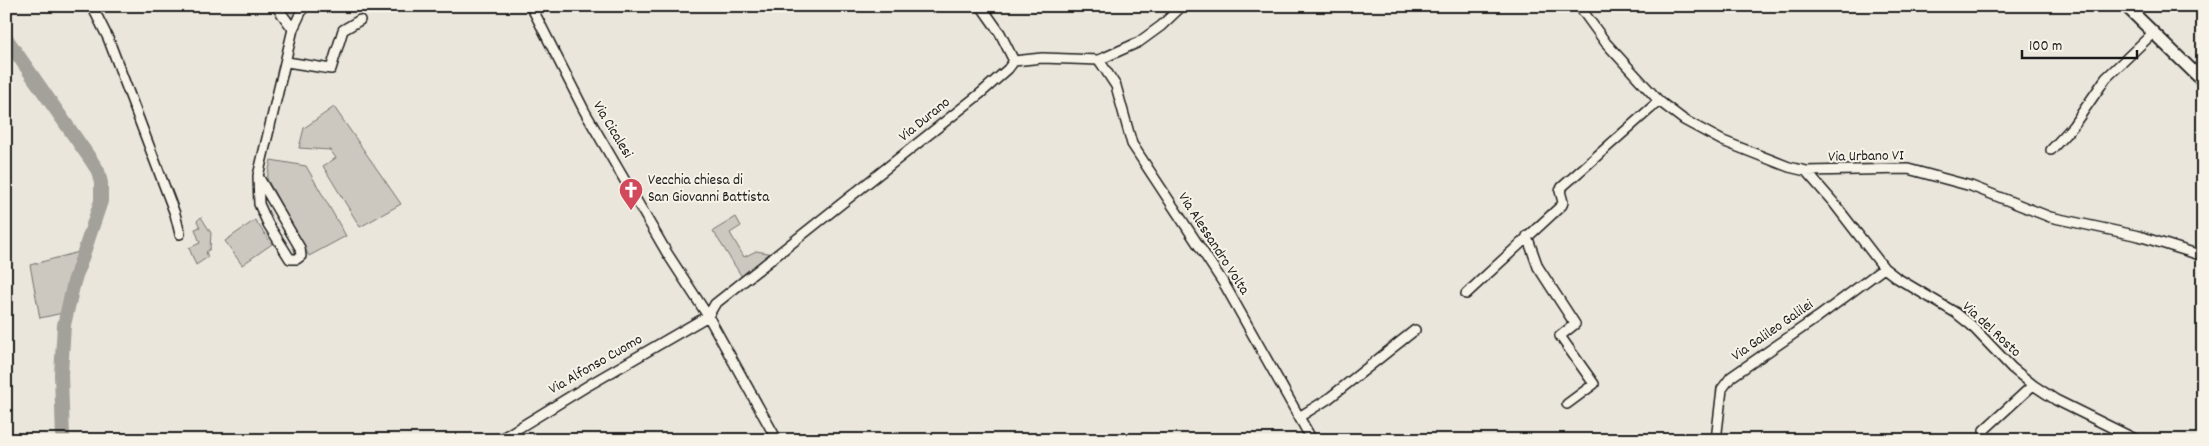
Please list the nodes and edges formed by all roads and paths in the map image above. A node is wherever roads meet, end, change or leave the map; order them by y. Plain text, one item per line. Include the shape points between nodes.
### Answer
1 (92, 6) edge
2 (276, 6) edge
3 (304, 6) edge
4 (532, 6) edge
5 (981, 6) edge
6 (1182, 6) edge
7 (1579, 6) edge
8 (2126, 6) edge
9 (360, 20) dead end
10 (293, 29) junction
11 (2153, 33) junction
12 (1099, 60) junction
13 (1014, 61) junction
14 (287, 62) junction
15 (2203, 81) edge
16 (1660, 101) junction
17 (2051, 150) dead end
18 (1806, 171) junction
19 (258, 176) junction
20 (180, 234) dead end
21 (1527, 236) junction
22 (2203, 256) edge
23 (1884, 268) junction
24 (1466, 294) dead end
25 (708, 316) junction
26 (1415, 330) dead end
27 (2033, 385) junction
28 (1567, 404) dead end
29 (1299, 417) junction
30 (499, 440) edge
31 (777, 440) edge
32 (1312, 440) edge
33 (1716, 440) edge
34 (1986, 440) edge
35 (2137, 440) edge

1 - 20 street via 108,38
2 - 10 street
3 - 10 street
4 - 25 street, Via Cicalesi via 585,112
5 - 13 street
6 - 12 street via 1139,42
7 - 16 street, Via Urbano VI via 1606,44
8 - 11 street
9 - 14 street via 343,30 331,69
10 - 14 street
11 - 15 street
11 - 17 street via 2106,78 2073,126
12 - 13 street via 1042,58
12 - 29 street, Via Alessandro Volta via 1116,86 1132,144 1226,287
13 - 25 street, Via Durano via 981,93 716,304
14 - 19 street
16 - 18 street, Via Urbano VI via 1708,134
16 - 21 street via 1562,187 1562,205
18 - 22 street, Via Urbano VI via 1908,169 1971,186 2050,217 2139,236
18 - 23 street, Via del Rosto
19 - 19 street via 300,248 301,256 297,259 290,259 268,224 259,204
21 - 24 street
21 - 28 street via 1538,268 1575,324 1560,336 1594,384
23 - 27 street, Via del Rosto via 1956,313
23 - 33 street, Via Galileo Galilei via 1731,377 1722,389
25 - 30 street, Via Alfonso Cuomo
25 - 31 street, Via Cicalesi
26 - 29 street via 1328,399
27 - 34 street via 1984,430
27 - 35 street, Via del Rosto
29 - 32 street, Via Alessandro Volta

